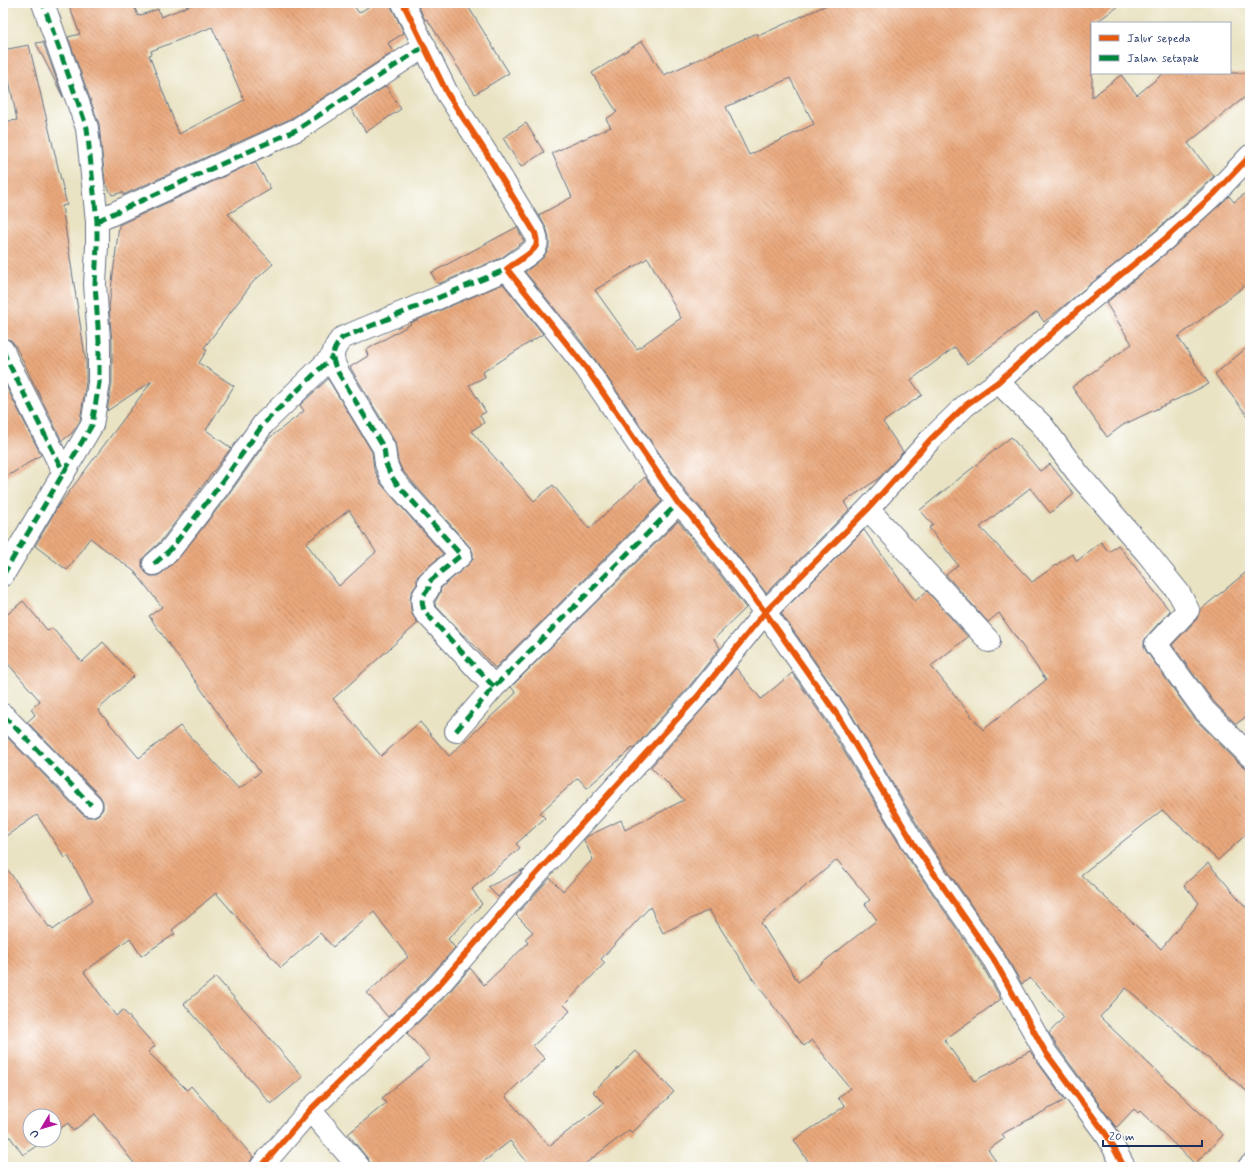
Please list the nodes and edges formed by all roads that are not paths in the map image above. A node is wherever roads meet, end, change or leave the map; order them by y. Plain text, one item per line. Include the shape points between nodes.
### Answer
1 (43, 3) edge
2 (403, 3) edge
3 (425, 46) junction
4 (1250, 156) edge
5 (97, 221) junction
6 (506, 269) junction
7 (3, 350) edge
8 (333, 356) junction
9 (998, 382) junction
10 (64, 473) junction
11 (678, 503) junction
12 (868, 509) junction
13 (154, 564) dead end
14 (3, 575) edge
15 (765, 612) junction
16 (989, 642) dead end
17 (494, 687) junction
18 (3, 715) edge
19 (456, 731) dead end
20 (1250, 756) edge
21 (91, 805) dead end
22 (310, 1110) junction
23 (262, 1167) edge
24 (359, 1167) edge
25 (1124, 1167) edge

1 - 5 street via 87,128
2 - 3 street
3 - 5 street via 298,129
3 - 6 street via 447,93 535,233 535,247
4 - 9 street via 1215,193 1166,238 1086,303
5 - 10 street via 95,284 100,383 92,425
6 - 8 street via 342,338 334,347
6 - 11 street via 586,368
7 - 10 street
8 - 13 street via 264,423 170,550
8 - 17 street via 339,374 384,448 386,464 397,484 461,555 429,582 430,587 423,596 424,611
9 - 12 street via 966,405 930,440
9 - 20 street via 1042,425 1079,475 1179,593 1188,610 1156,644 1204,710
10 - 14 street
11 - 15 street
11 - 17 street
12 - 15 street
12 - 16 street
15 - 22 street via 697,697 438,986
15 - 25 street via 838,716 915,846 994,960 1046,1053 1108,1137
17 - 19 street
18 - 21 street
22 - 23 street
22 - 24 street

